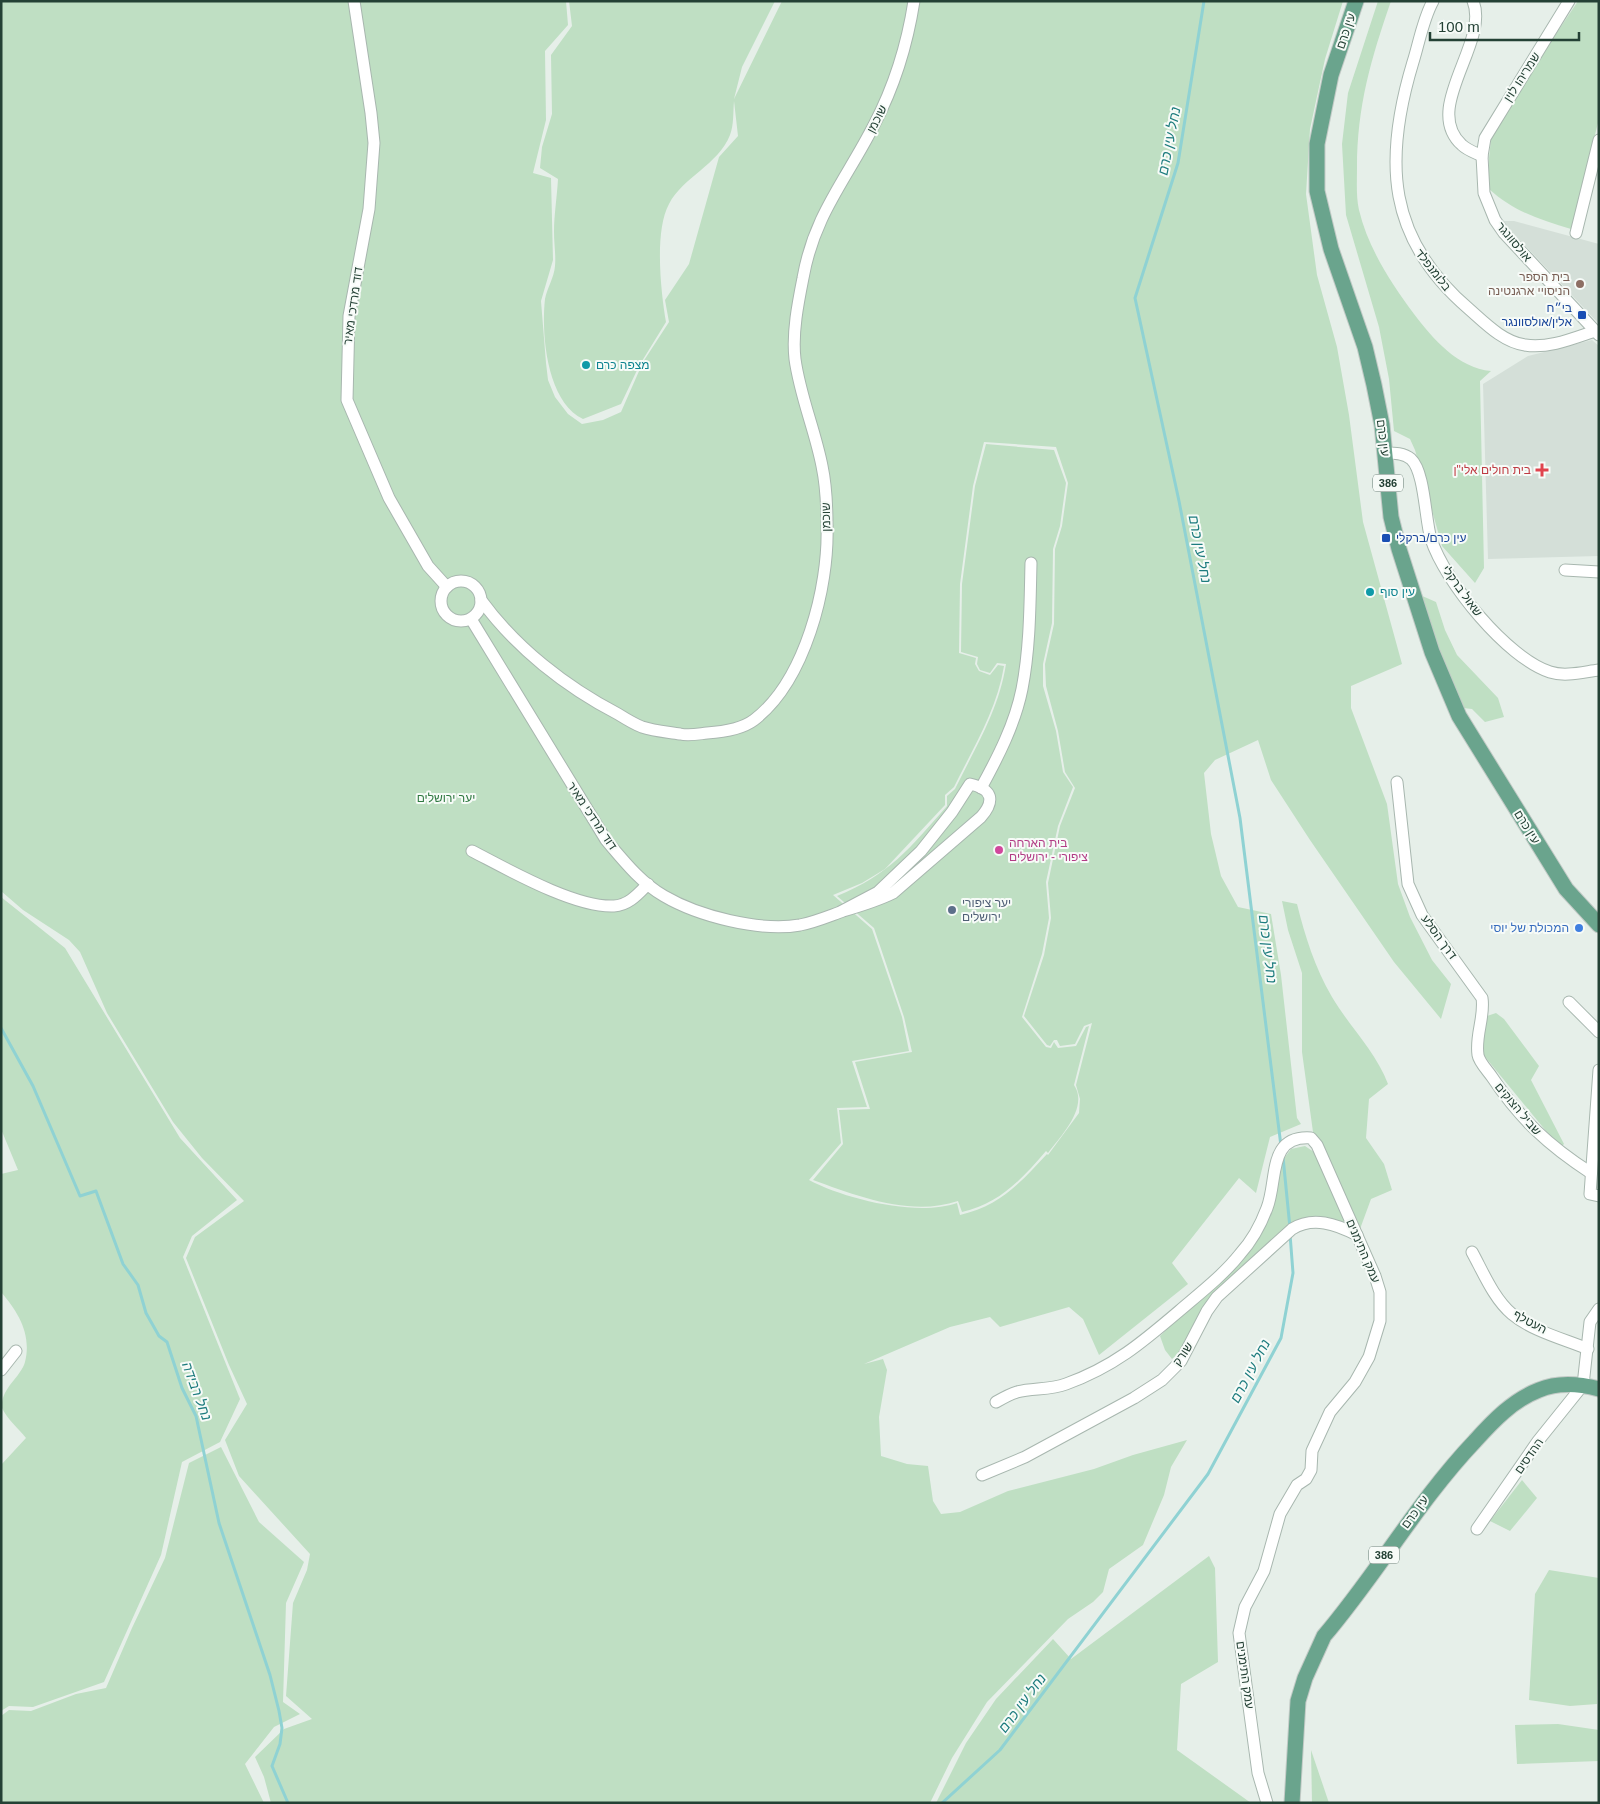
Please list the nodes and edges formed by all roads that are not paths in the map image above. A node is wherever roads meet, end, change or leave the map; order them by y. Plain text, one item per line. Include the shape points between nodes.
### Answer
1 (354, 1) edge
2 (914, 1) edge
3 (1356, 1) edge
4 (1433, 1) edge
5 (1473, 1) edge
6 (1569, 1) edge
7 (1599, 140) edge
8 (1482, 156) junction
9 (1576, 233) dead end
10 (1597, 333) edge
11 (1386, 453) junction
12 (1031, 563) dead end
13 (1565, 570) dead end
14 (1599, 572) edge
15 (447, 587) junction
16 (481, 600) junction
17 (470, 619) junction
18 (1599, 670) edge
19 (1396, 782) dead end
20 (981, 788) junction
21 (472, 851) dead end
22 (648, 884) junction
23 (840, 912) junction
24 (1599, 925) edge
25 (1569, 1002) dead end
26 (1599, 1032) edge
27 (1478, 1056) joint
28 (1599, 1070) edge
29 (1591, 1172) junction
30 (1599, 1196) edge
31 (1357, 1236) junction
32 (1472, 1252) dead end
33 (1599, 1309) edge
34 (1588, 1350) junction
35 (16, 1351) dead end
36 (1, 1370) edge
37 (1583, 1385) junction
38 (1599, 1389) edge
39 (996, 1402) dead end
40 (982, 1475) dead end
41 (1477, 1529) dead end
42 (1267, 1803) edge
43 (1292, 1803) edge

1 - 15 street, דוד מרדכי מאיר via 374,143 369,209 349,316 348,400 389,498 428,566
2 - 16 street, שוכמן via 900,68 873,128 820,219 803,277 795,358 822,466 828,529 808,641 774,700 753,721 712,733 684,735 641,727 595,702 551,672 518,642
3 - 11 main road, עין כרם / 386 via 1331,75 1317,144 1317,191 1331,250 1365,347
4 - 10 street, בלומנפלד via 1398,117 1398,188 1401,208 1414,245 1434,276 1488,326 1509,340 1526,346 1539,346
5 - 8 street via 1476,18 1453,92 1449,118 1456,139 1463,147
6 - 8 street, שמריהו לוין via 1494,120 1485,138
7 - 9 street
8 - 10 street, אולסוונגר via 1484,193 1495,220
11 - 18 street, שאול ברקלי via 1406,456 1416,466 1436,552 1449,575 1494,632 1522,657 1551,672 1578,674
11 - 24 main road, עין כרם / 386 via 1391,517 1399,549 1451,700 1554,870 1572,897
12 - 20 street via 1029,640 1022,691 1003,748
13 - 14 street
15 - 16 street via 452,583 465,582 476,588
15 - 17 street via 441,598 442,611 452,620
16 - 17 street via 478,611
17 - 22 street, דוד מרדכי מאיר via 606,840
19 - 27 street, דרך הסלע via 1408,884 1422,915 1482,998 1484,1008 1479,1026
20 - 23 street, דוד מרדכי מאיר via 970,784 921,851 878,892
20 - 23 street, דוד מרדכי מאיר via 991,799 991,806 981,817 893,893
21 - 22 street via 584,902 614,906 632,900
22 - 23 street, דוד מרדכי מאיר via 663,896 687,906 743,923 799,925
25 - 26 street
27 - 29 street, שביל הצוקים via 1507,1100 1538,1135 1562,1155
28 - 29 street
29 - 30 street via 1590,1194
31 - 39 street, עמק התימנים via 1317,1145 1310,1138 1292,1139 1277,1157 1267,1208 1245,1248 1190,1302 1128,1354 1102,1370 1063,1385 1017,1392
31 - 40 street, שורק via 1344,1228 1316,1221 1304,1222 1292,1229 1217,1297 1181,1361 1162,1380 1025,1457
31 - 42 street, עמק התימנים via 1380,1292 1380,1320 1376,1336 1355,1382 1330,1412 1312,1452 1311,1470 1297,1485 1280,1514 1264,1571 1245,1607 1239,1633 1258,1773
32 - 34 street, העטלף via 1500,1302 1511,1313
33 - 34 street via 1590,1322
34 - 37 street
35 - 36 street
37 - 38 main road, עין כרם / 386
37 - 41 street, ההדסים
37 - 43 main road, עין כרם / 386 via 1551,1386 1538,1390 1498,1416 1429,1493 1324,1636 1298,1702

